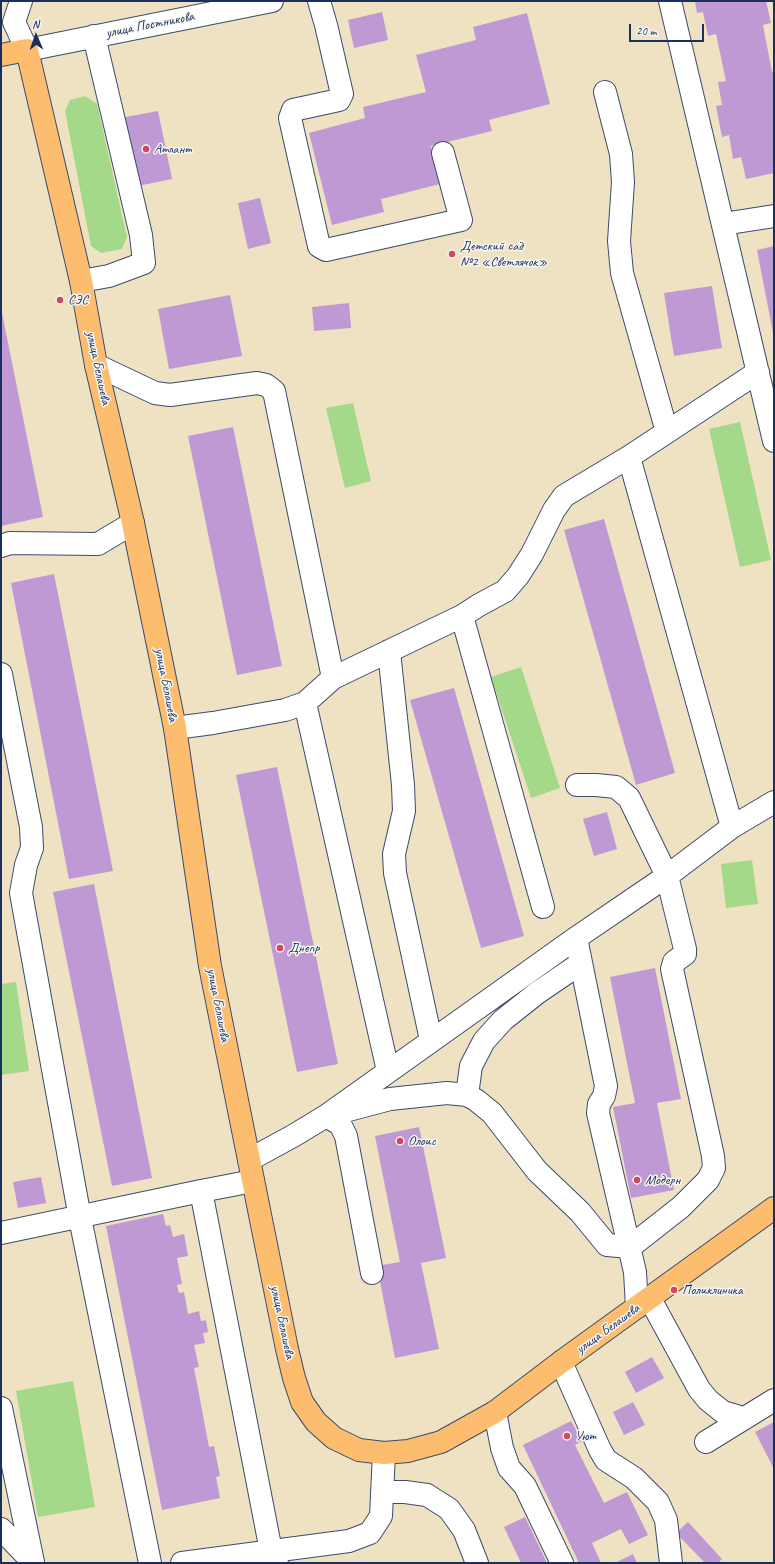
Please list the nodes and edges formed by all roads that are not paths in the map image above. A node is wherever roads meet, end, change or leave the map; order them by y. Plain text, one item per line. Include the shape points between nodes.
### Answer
1 (21, 1) edge
2 (272, 1) edge
3 (319, 1) edge
4 (670, 1) edge
5 (94, 36) junction
6 (28, 50) junction
7 (1, 55) edge
8 (604, 92) dead end
9 (443, 153) dead end
10 (774, 216) edge
11 (723, 224) junction
12 (81, 281) junction
13 (96, 365) junction
14 (758, 372) junction
15 (667, 432) junction
16 (774, 441) edge
17 (629, 458) junction
18 (133, 524) junction
19 (1, 546) edge
20 (462, 616) junction
21 (389, 651) junction
22 (1, 674) edge
23 (334, 678) junction
24 (305, 702) junction
25 (175, 728) junction
26 (577, 785) dead end
27 (774, 802) edge
28 (732, 827) junction
29 (667, 876) junction
30 (543, 907) dead end
31 (576, 938) junction
32 (581, 963) junction
33 (432, 1040) junction
34 (388, 1071) junction
35 (467, 1095) junction
36 (326, 1116) junction
37 (249, 1160) junction
38 (253, 1181) junction
39 (201, 1191) junction
40 (774, 1208) edge
41 (80, 1218) junction
42 (1, 1233) edge
43 (630, 1247) junction
44 (372, 1273) dead end
45 (643, 1303) junction
46 (561, 1362) junction
47 (774, 1400) edge
48 (1, 1408) edge
49 (495, 1412) junction
50 (743, 1418) junction
51 (706, 1442) dead end
52 (384, 1453) junction
53 (382, 1492) junction
54 (1, 1529) edge
55 (274, 1557) edge
56 (34, 1562) edge
57 (150, 1563) edge
58 (182, 1563) edge
59 (477, 1563) edge
60 (562, 1563) edge
61 (671, 1563) edge

1 - 6 street via 14,22
2 - 5 street, улица Постникова
3 - 9 street via 342,94 339,100 293,110 290,118 319,246 326,250 461,220
4 - 11 street
5 - 6 street, улица Постникова
5 - 12 street via 141,235 144,263 109,276
6 - 7 main road
6 - 12 main road, улица Белашева
8 - 15 street via 620,154 623,182 619,241 622,273
10 - 11 street
11 - 14 street
12 - 13 main road, улица Белашева
13 - 18 main road, улица Белашева
13 - 23 street via 155,393 170,395 257,383 266,385 274,391
14 - 15 street
14 - 16 street
15 - 17 street
17 - 20 street via 564,496 518,576 504,591
17 - 28 street
18 - 19 street via 98,544 10,543
18 - 25 main road, улица Белашева
20 - 21 street
20 - 30 street
21 - 23 street
21 - 33 street via 404,785 404,811 394,854 395,873
22 - 41 street via 31,827 32,848 26,864 21,893
23 - 24 street
24 - 25 street via 278,711
24 - 34 street
25 - 37 main road, улица Белашева via 210,966
26 - 29 street via 616,787 629,798
27 - 28 street
28 - 29 street
29 - 31 street
29 - 43 street via 685,949 684,954 674,962 672,969 714,1156 714,1168 708,1180 681,1207
31 - 32 street
31 - 33 street
32 - 35 street via 503,1020 484,1041 471,1066
32 - 43 street via 606,1086 598,1113
33 - 34 street
34 - 36 street
35 - 36 street via 447,1093 390,1098
35 - 43 street via 492,1113 537,1172 580,1212 607,1245
36 - 37 street
36 - 44 street via 340,1124 346,1136
37 - 38 main road, улица Белашева
38 - 39 street
38 - 52 main road, улица Белашева via 287,1349 302,1402 316,1422 334,1438 359,1450
39 - 41 street
39 - 55 street
40 - 45 main road, улица Белашева
41 - 42 street
41 - 57 street
43 - 45 street
45 - 46 main road, улица Белашева
45 - 50 street via 708,1400 723,1412
46 - 49 main road, улица Белашева
46 - 61 street via 606,1460 634,1478 658,1502 666,1520
47 - 50 street
48 - 56 street
49 - 52 main road, улица Белашева via 441,1442 408,1451
49 - 60 street via 509,1468 525,1486
50 - 51 street
52 - 53 street
53 - 55 street via 381,1516 370,1534
53 - 59 street via 427,1495 449,1509 464,1530
54 - 56 street
55 - 58 street

